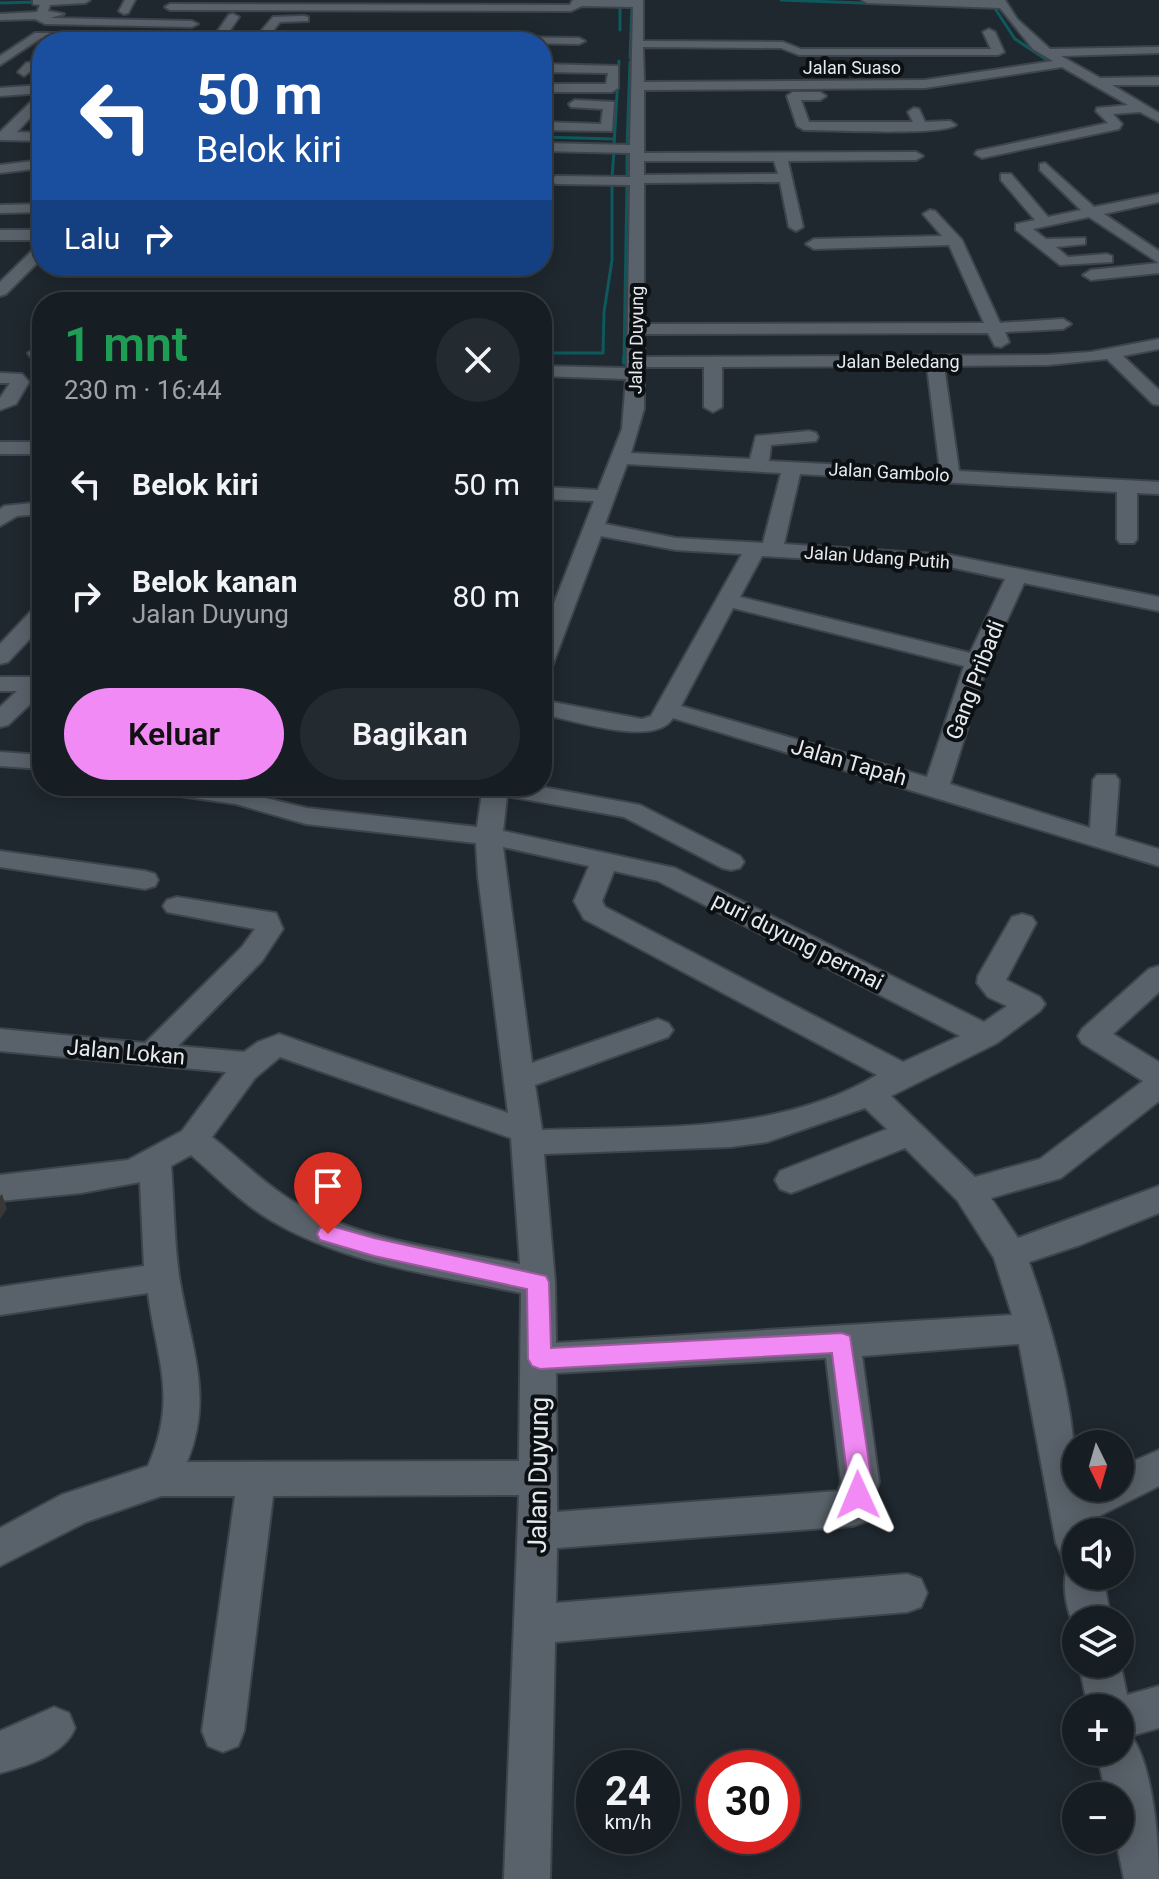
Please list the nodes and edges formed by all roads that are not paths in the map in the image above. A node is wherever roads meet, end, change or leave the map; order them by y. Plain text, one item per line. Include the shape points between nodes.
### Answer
1 (85, 0) edge
2 (867, 0) edge
3 (578, 1) edge
4 (638, 2) edge
5 (1002, 2) edge
6 (218, 3) edge
7 (296, 3) edge
8 (337, 3) edge
9 (0, 4) edge
10 (172, 4) edge
11 (485, 4) edge
12 (530, 4) edge
13 (127, 5) edge
14 (258, 8) edge
15 (73, 13) junction
16 (0, 17) edge
17 (44, 17) junction
18 (233, 17) junction
19 (62, 21) junction
20 (447, 21) dead end
21 (113, 23) junction
22 (155, 24) junction
23 (542, 31) edge
24 (224, 32) edge
25 (266, 32) edge
26 (305, 32) edge
27 (340, 32) edge
28 (377, 32) edge
29 (789, 33) dead end
30 (552, 34) edge
31 (987, 36) dead end
32 (32, 40) edge
33 (579, 41) dead end
34 (783, 45) junction
35 (1159, 50) edge
36 (799, 52) junction
37 (1048, 53) junction
38 (0, 61) edge
39 (552, 61) edge
40 (1064, 63) junction
41 (32, 64) edge
42 (552, 68) edge
43 (0, 73) edge
44 (23, 75) junction
45 (32, 76) edge
46 (552, 78) edge
47 (612, 80) junction
48 (1159, 81) edge
49 (635, 82) junction
50 (1098, 82) junction
51 (793, 86) junction
52 (552, 88) edge
53 (840, 91) junction
54 (0, 92) edge
55 (552, 94) edge
56 (907, 96) junction
57 (927, 97) dead end
58 (32, 98) edge
59 (10, 99) edge
60 (557, 104) dead end
61 (32, 106) edge
62 (1143, 108) junction
63 (1159, 118) edge
64 (950, 125) dead end
65 (552, 126) edge
66 (921, 126) junction
67 (6, 133) edge
68 (32, 136) edge
69 (552, 148) edge
70 (636, 153) junction
71 (982, 154) dead end
72 (916, 156) dead end
73 (780, 157) junction
74 (32, 165) edge
75 (1045, 167) dead end
76 (0, 169) edge
77 (552, 173) edge
78 (1006, 177) dead end
79 (786, 178) junction
80 (556, 180) junction
81 (638, 180) junction
82 (552, 187) edge
83 (1158, 198) edge
84 (32, 208) edge
85 (0, 209) edge
86 (1090, 211) junction
87 (930, 214) dead end
88 (1043, 220) junction
89 (796, 227) dead end
90 (0, 235) edge
91 (32, 235) edge
92 (954, 240) junction
93 (1080, 241) dead end
94 (814, 244) dead end
95 (1042, 244) junction
96 (1159, 258) edge
97 (32, 259) edge
98 (1107, 259) dead end
99 (1159, 268) edge
100 (1091, 275) dead end
101 (0, 291) edge
102 (1063, 324) dead end
103 (994, 328) junction
104 (637, 329) junction
105 (1159, 344) edge
106 (1111, 354) junction
107 (1010, 360) junction
108 (935, 361) junction
109 (713, 363) junction
110 (635, 368) junction
111 (552, 371) edge
112 (0, 378) edge
113 (1159, 400) edge
114 (0, 405) edge
115 (713, 407) dead end
116 (809, 437) dead end
117 (0, 448) edge
118 (32, 448) edge
119 (619, 458) junction
120 (758, 466) junction
121 (792, 467) junction
122 (950, 474) junction
123 (1127, 485) junction
124 (1159, 488) edge
125 (552, 493) edge
126 (605, 496) junction
127 (32, 509) edge
128 (0, 520) edge
129 (592, 528) junction
130 (1127, 539) dead end
131 (763, 550) junction
132 (1018, 573) junction
133 (727, 600) junction
134 (1159, 604) edge
135 (32, 627) edge
136 (552, 637) edge
137 (0, 657) edge
138 (977, 662) junction
139 (0, 684) edge
140 (32, 684) edge
141 (32, 691) edge
142 (552, 709) edge
143 (667, 709) junction
144 (0, 720) edge
145 (0, 759) edge
146 (32, 761) edge
147 (1106, 780) dead end
148 (936, 788) junction
149 (231, 796) edge
150 (495, 796) edge
151 (550, 796) edge
152 (489, 836) junction
153 (1102, 839) junction
154 (1159, 858) edge
155 (0, 859) edge
156 (605, 860) junction
157 (731, 862) dead end
158 (145, 880) dead end
159 (177, 906) dead end
160 (1022, 923) dead end
161 (1159, 976) edge
162 (658, 1030) dead end
163 (986, 1036) junction
164 (0, 1040) edge
165 (152, 1054) junction
166 (251, 1064) junction
167 (902, 1075) junction
168 (1159, 1076) edge
169 (519, 1079) junction
170 (1159, 1085) edge
171 (870, 1094) junction
172 (910, 1133) junction
173 (527, 1137) junction
174 (193, 1139) junction
175 (155, 1162) junction
176 (791, 1180) dead end
177 (0, 1188) edge
178 (969, 1191) junction
179 (1159, 1199) edge
180 (1010, 1254) junction
181 (162, 1277) junction
182 (538, 1282) junction
183 (0, 1301) edge
184 (1034, 1328) junction
185 (842, 1342) junction
186 (540, 1359) junction
187 (1159, 1467) edge
188 (537, 1478) junction
189 (161, 1479) junction
190 (256, 1479) junction
191 (1134, 1479) edge
192 (1101, 1502) edge
193 (1071, 1518) edge
194 (1083, 1518) edge
195 (538, 1531) junction
196 (0, 1548) edge
197 (907, 1593) dead end
198 (534, 1624) junction
199 (1159, 1707) edge
200 (1134, 1714) edge
201 (54, 1728) dead end
202 (223, 1731) dead end
203 (0, 1752) edge
204 (1121, 1766) edge
205 (527, 1879) edge
206 (1147, 1879) edge

1 - 17 street
2 - 5 street
3 - 4 street
3 - 12 street via 573,8
4 - 49 street, Jalan Duyung
5 - 37 street via 1027,37
6 - 10 street
6 - 14 street
7 - 8 street
7 - 14 street
8 - 11 street
9 - 17 street
10 - 22 street
11 - 12 street
13 - 15 street
13 - 21 street
14 - 18 street
15 - 17 street
15 - 19 street
16 - 17 street
17 - 19 street
18 - 22 street via 200,17 188,28
18 - 24 street
19 - 21 street
20 - 23 street via 431,20 436,13 541,14
21 - 22 street
25 - 26 street via 277,19 313,20
27 - 28 street via 383,19
29 - 34 street via 797,38
30 - 33 street
31 - 36 street via 998,52
32 - 38 street
34 - 36 street
34 - 49 street
35 - 37 street
36 - 51 street via 783,65
37 - 40 street
39 - 49 street
40 - 50 street
40 - 53 street, Jalan Suaso
41 - 44 street
42 - 47 street via 614,69
43 - 44 street
44 - 45 street
44 - 59 street
46 - 47 street
47 - 52 street via 612,88
48 - 50 street
49 - 51 street, Jalan Suaso
49 - 55 street
49 - 70 street, Jalan Duyung
50 - 62 street
51 - 53 street, Jalan Suaso
53 - 56 street
53 - 66 street via 793,96 804,126 858,121
54 - 59 street
56 - 57 street
56 - 66 street
58 - 59 street
59 - 67 street
60 - 65 street via 610,105 607,128
61 - 67 street
62 - 63 street
62 - 71 street via 1102,111 1114,126
64 - 66 street
67 - 68 street
69 - 70 street
70 - 73 street
70 - 81 street, Jalan Duyung
72 - 73 street
73 - 79 street
74 - 76 street
75 - 86 street
77 - 80 street
78 - 88 street
79 - 81 street
79 - 89 street
80 - 81 street
80 - 82 street
81 - 104 street, Jalan Duyung
83 - 86 street
84 - 85 street
86 - 88 street
86 - 96 street
87 - 92 street
88 - 95 street via 1021,227
90 - 91 street
92 - 94 street
92 - 103 street
93 - 95 street
95 - 98 street via 1067,262
97 - 101 street
99 - 100 street
102 - 103 street
103 - 104 street
103 - 107 street
104 - 110 street, Jalan Duyung
105 - 106 street, Jalan Beledang
106 - 107 street, Jalan Beledang
106 - 113 street
107 - 108 street, Jalan Beledang
108 - 109 street, Jalan Beledang
108 - 122 street
109 - 110 street, Jalan Beledang
109 - 115 street
110 - 111 street, Jalan Beledang
110 - 119 street, Jalan Duyung via 631,429
112 - 114 street via 20,382 10,400
116 - 120 street via 761,440
117 - 118 street
119 - 120 street, Jalan Gambolo
119 - 126 street, Jalan Duyung
120 - 121 street, Jalan Gambolo
121 - 122 street, Jalan Gambolo
121 - 131 street
122 - 123 street, Jalan Gambolo
123 - 124 street, Jalan Gambolo
123 - 130 street
125 - 126 street
126 - 129 street, Jalan Duyung
127 - 128 street via 11,510
129 - 131 street, Jalan Udang Putih via 676,544
129 - 136 street, Jalan Duyung
131 - 132 street, Jalan Udang Putih via 923,558
131 - 133 street
132 - 134 street, Jalan Udang Putih
132 - 138 street, Gang Pribadi
133 - 138 street
133 - 143 street
135 - 137 street
138 - 148 street, Gang Pribadi
139 - 140 street
141 - 144 street
142 - 143 street via 644,727 660,721
143 - 148 street, Jalan Tapah
145 - 146 street
147 - 153 street
148 - 153 street, Jalan Tapah
149 - 152 street, puri duyung permai via 306,816
150 - 152 street, Jalan Duyung
151 - 157 street via 631,811
152 - 156 street, puri duyung permai
152 - 169 street, Jalan Duyung
153 - 154 street, Jalan Tapah
155 - 158 street
156 - 163 street, puri duyung permai via 666,874
156 - 167 street via 588,901 594,913
159 - 165 street via 266,919 269,929 252,954
160 - 163 street via 991,983 1030,1004
161 - 168 street via 1093,1036
162 - 169 street
163 - 167 street
164 - 165 street, Jalan Lokan
165 - 166 street, Jalan Lokan
166 - 173 street via 265,1049 287,1046
166 - 174 street
167 - 171 street
169 - 173 street, Jalan Duyung
170 - 178 street via 1050,1169
171 - 172 street
171 - 173 street via 754,1131
172 - 176 street
172 - 178 street
173 - 182 street, Jalan Duyung
174 - 175 street
174 - 182 street via 281,1210 328,1234
175 - 177 street via 110,1176
175 - 181 street
178 - 180 street
179 - 180 street
180 - 184 street
181 - 183 street
181 - 189 street via 184,1379 184,1416
182 - 186 street, Jalan Duyung
184 - 185 street
184 - 193 street
185 - 186 street
185 - 195 street via 860,1482 853,1508
186 - 188 street, Jalan Duyung
187 - 191 street
188 - 190 street
188 - 195 street, Jalan Duyung
189 - 190 street
189 - 196 street via 75,1508
190 - 202 street
192 - 194 street
195 - 198 street, Jalan Duyung
197 - 198 street
198 - 205 street, Jalan Duyung
199 - 200 street
201 - 203 street
204 - 206 street

